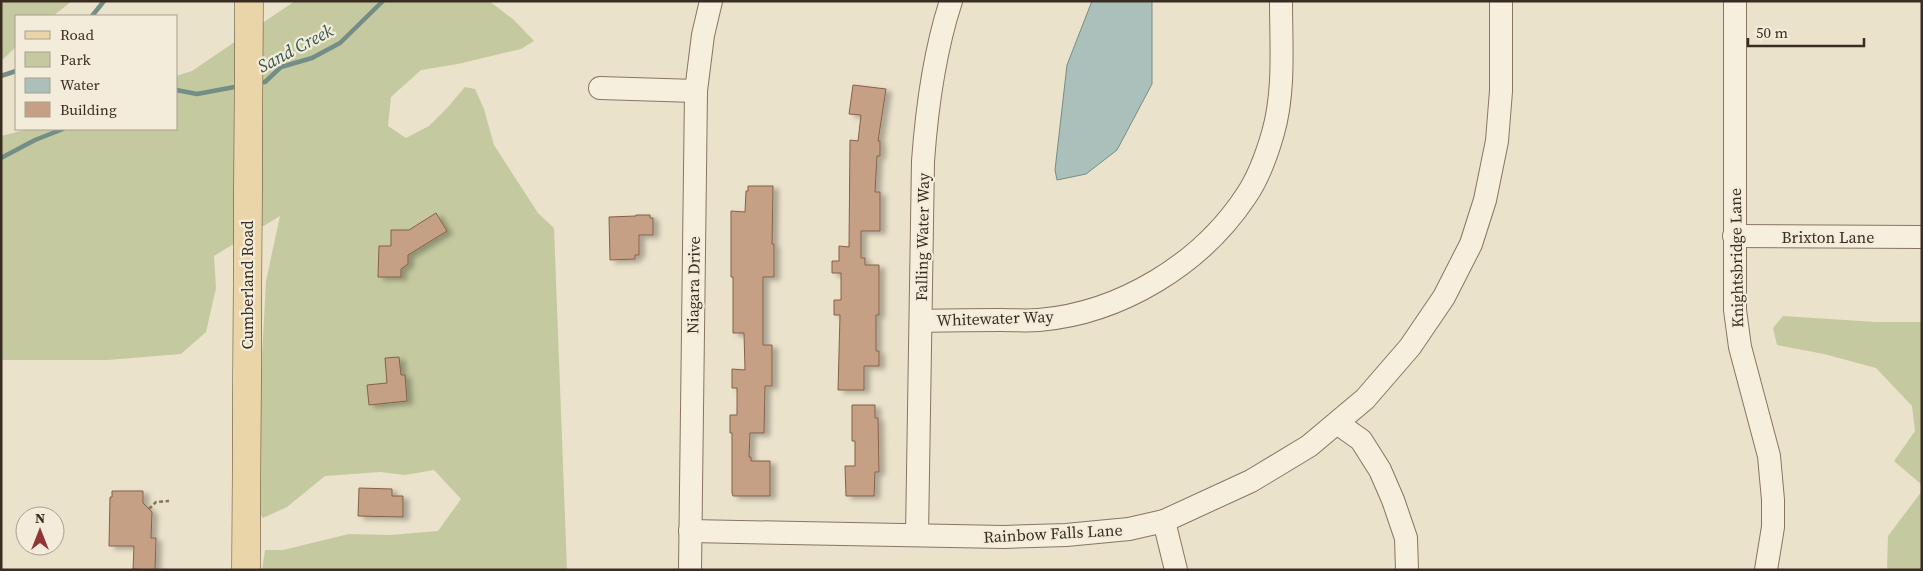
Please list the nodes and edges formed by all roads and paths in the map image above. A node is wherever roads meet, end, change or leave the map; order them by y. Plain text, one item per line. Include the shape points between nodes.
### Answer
1 (249, 1) edge
2 (711, 1) edge
3 (951, 1) edge
4 (1281, 1) edge
5 (1501, 1) edge
6 (1734, 1) edge
7 (600, 88) dead end
8 (696, 91) junction
9 (1734, 236) junction
10 (1922, 237) edge
11 (922, 320) junction
12 (1337, 423) junction
13 (169, 501) dead end
14 (149, 509) dead end
15 (1164, 521) junction
16 (690, 531) junction
17 (917, 535) junction
18 (246, 570) edge
19 (690, 570) edge
20 (1176, 570) edge
21 (1407, 570) edge
22 (1766, 570) edge

1 - 18 main road, Cumberland Road
2 - 8 street, Niagara Drive
3 - 11 street, Falling Water Way via 937,49 927,105 923,160
4 - 11 street, Whitewater Way via 1280,84 1273,132 1262,166 1246,196 1215,235 1175,268 1134,294 1087,311 1039,320
5 - 12 street, Rainbow Falls Lane via 1501,91 1497,141 1485,200 1471,244 1444,297 1410,347 1365,399
6 - 9 street, Knightsbridge Lane
7 - 8 street
8 - 16 street, Niagara Drive
9 - 10 street, Brixton Lane
9 - 22 street, Knightsbridge Lane via 1736,322 1768,456 1773,500 1774,527
11 - 17 street, Falling Water Way
12 - 15 street, Rainbow Falls Lane via 1309,446 1251,480
12 - 21 street via 1361,440 1380,470 1406,538
13 - 14 path via 156,502
15 - 17 street, Rainbow Falls Lane via 1130,529 1066,535
15 - 20 street
16 - 17 street, Rainbow Falls Lane
16 - 19 street, Niagara Drive

